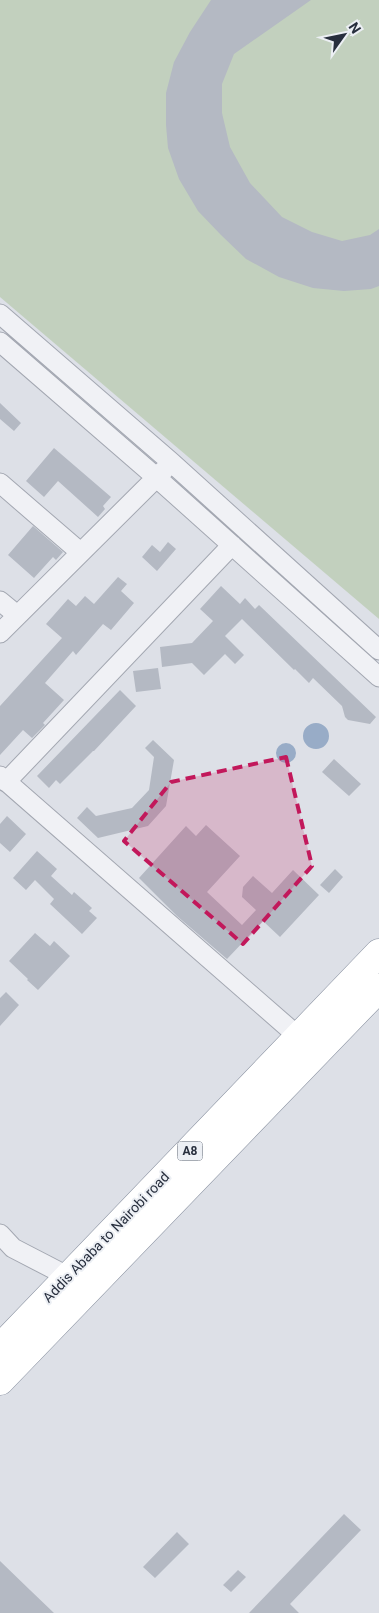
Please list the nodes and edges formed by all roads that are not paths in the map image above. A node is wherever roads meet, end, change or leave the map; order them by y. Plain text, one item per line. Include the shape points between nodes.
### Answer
1 (0, 314) edge
2 (0, 342) edge
3 (171, 462) junction
4 (157, 478) junction
5 (0, 483) edge
6 (232, 545) junction
7 (80, 552) junction
8 (0, 601) edge
9 (17, 615) junction
10 (0, 633) edge
11 (379, 650) edge
12 (379, 677) edge
13 (3, 779) edge
14 (379, 954) edge
15 (379, 988) edge
16 (308, 1045) junction
17 (0, 1234) edge
18 (69, 1277) junction
19 (0, 1348) edge
20 (0, 1382) edge

1 - 3 street
2 - 4 street
3 - 4 street
3 - 11 street
4 - 6 street
4 - 7 street
5 - 7 street
6 - 12 street
6 - 13 street
7 - 9 street
8 - 9 street
9 - 10 street
13 - 16 street
14 - 16 highway, Addis Ababa to Nairobi road / A8
15 - 16 highway, Addis Ababa to Nairobi road / A8
16 - 18 highway, Addis Ababa to Nairobi road / A8
16 - 20 highway, Addis Ababa to Nairobi road / A8
17 - 18 street via 13,1248
18 - 19 highway, Addis Ababa to Nairobi road / A8

